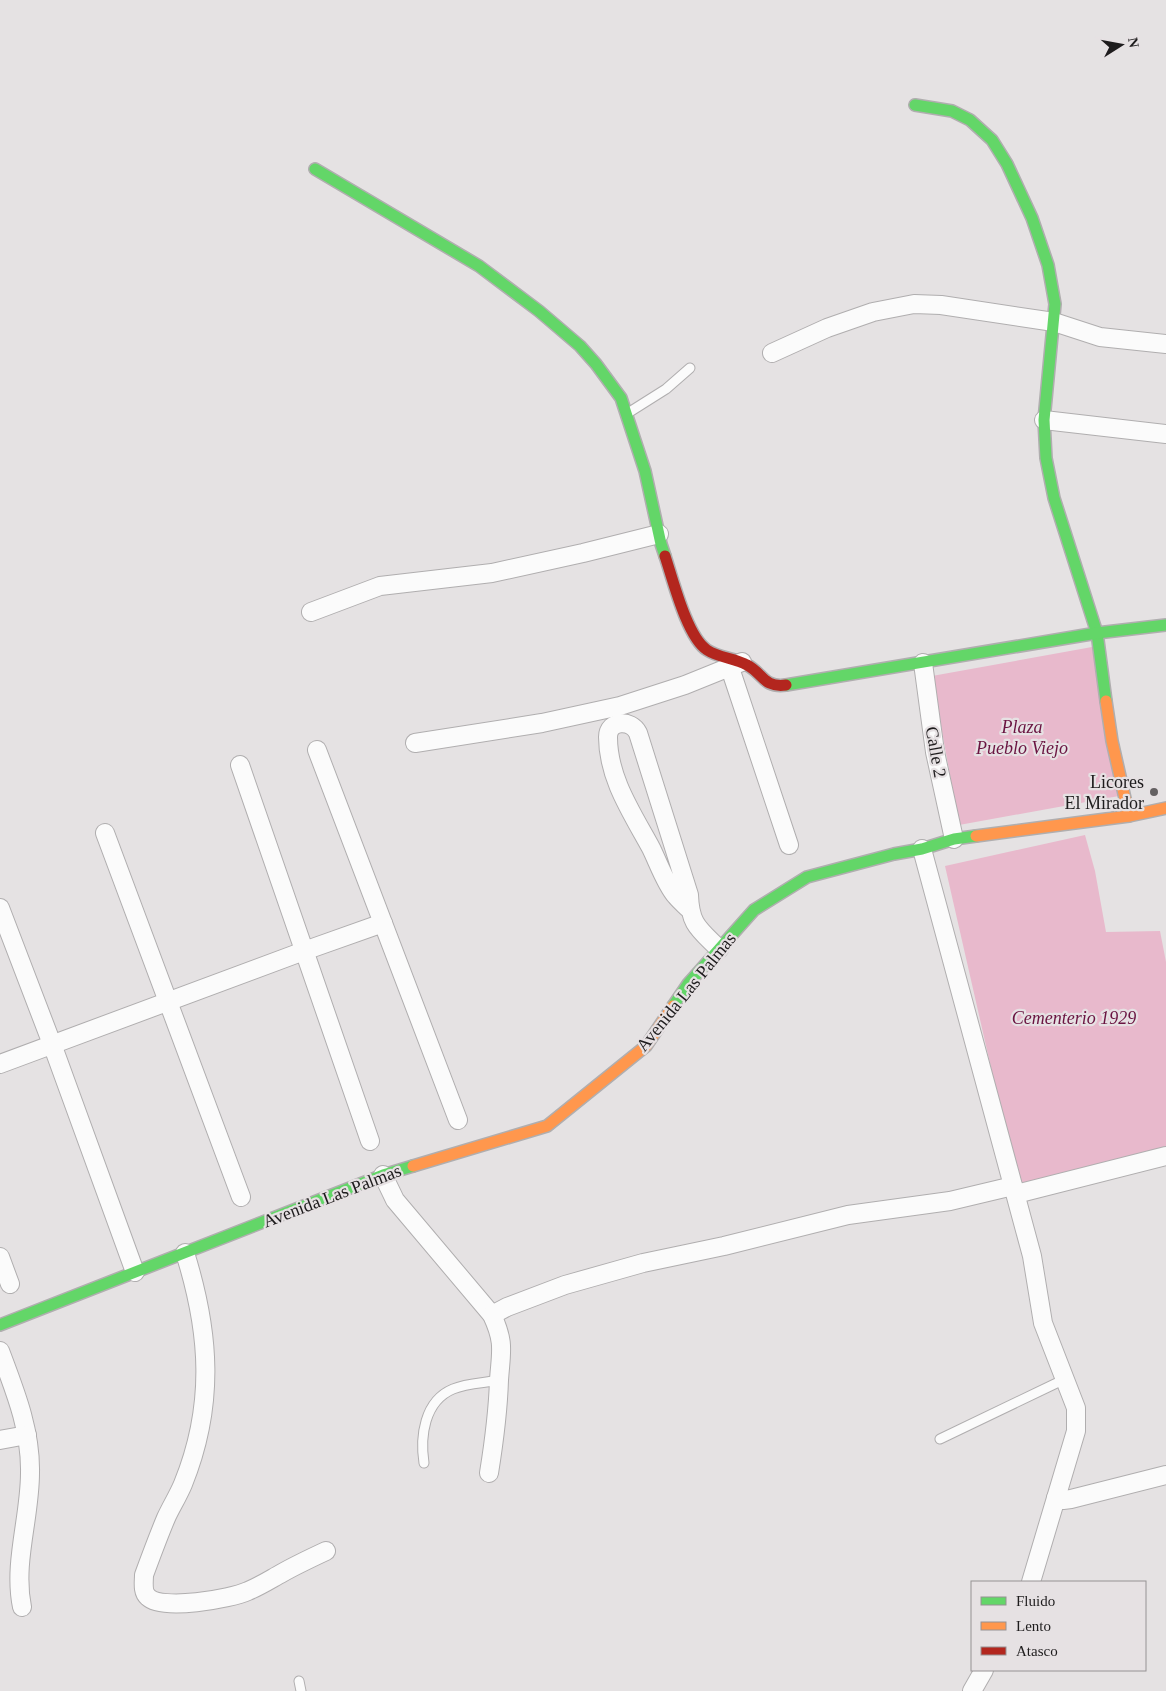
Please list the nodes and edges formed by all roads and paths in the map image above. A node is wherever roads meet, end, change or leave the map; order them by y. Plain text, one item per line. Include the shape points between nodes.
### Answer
1 (915, 105) dead end
2 (315, 169) dead end
3 (1054, 322) junction
4 (1166, 344) edge
5 (772, 353) dead end
6 (690, 368) dead end
7 (627, 414) junction
8 (1044, 420) junction
9 (1166, 434) edge
10 (659, 534) junction
11 (311, 612) dead end
12 (1166, 625) edge
13 (1097, 633) junction
14 (923, 664) junction
15 (736, 665) junction
16 (415, 743) dead end
17 (317, 750) dead end
18 (240, 764) dead end
19 (1166, 808) edge
20 (1129, 816) junction
21 (105, 833) dead end
22 (954, 839) junction
23 (788, 845) dead end
24 (922, 849) junction
25 (0, 908) edge
26 (690, 909) junction
27 (383, 923) junction
28 (718, 949) junction
29 (304, 951) junction
30 (168, 1001) junction
31 (52, 1044) junction
32 (0, 1064) edge
33 (458, 1120) dead end
34 (370, 1141) dead end
35 (1166, 1156) edge
36 (383, 1174) junction
37 (1014, 1190) junction
38 (240, 1197) dead end
39 (185, 1253) junction
40 (0, 1257) edge
41 (135, 1272) junction
42 (10, 1284) dead end
43 (492, 1315) junction
44 (0, 1325) edge
45 (0, 1351) edge
46 (1065, 1379) junction
47 (499, 1380) junction
48 (27, 1435) junction
49 (940, 1439) dead end
50 (0, 1440) edge
51 (424, 1464) dead end
52 (489, 1473) dead end
53 (1166, 1475) edge
54 (1056, 1498) junction
55 (326, 1551) dead end
56 (1031, 1581) edge
57 (22, 1607) dead end
58 (983, 1671) edge
59 (299, 1681) dead end
60 (301, 1691) edge
61 (972, 1691) edge

1 - 3 street via 962,115 982,129 1000,152 1041,241 1052,284
2 - 7 street via 479,266 539,311 596,364 621,398
3 - 4 street via 1100,337
3 - 5 street via 914,304 873,312
3 - 8 street
6 - 7 lane via 666,389
7 - 10 street via 645,471
8 - 9 street
8 - 13 street via 1049,478
10 - 11 street via 492,573 380,586
10 - 15 street via 685,616 695,637 707,650
12 - 13 street
13 - 14 street
13 - 20 street via 1112,741
14 - 15 street via 781,686 767,683 755,671
14 - 22 street, Calle 2 via 935,752
15 - 16 street via 620,706 542,723
15 - 23 street
17 - 27 street
18 - 29 street
19 - 20 street, Avenida Las Palmas
20 - 22 street, Avenida Las Palmas
21 - 30 street
22 - 24 street, Avenida Las Palmas
24 - 28 street, Avenida Las Palmas via 807,877 754,910
24 - 37 street
25 - 31 street
26 - 26 street via 674,895 622,796 612,764 608,735 619,724 629,724 638,733
26 - 28 street via 696,926
27 - 29 street
27 - 33 street
28 - 36 street, Avenida Las Palmas via 688,984 646,1046 547,1126
29 - 30 street
29 - 34 street
30 - 31 street
30 - 38 street
31 - 32 street
31 - 41 street
35 - 37 street
36 - 39 street, Avenida Las Palmas
36 - 43 street via 395,1200
37 - 43 street via 848,1215 642,1263 507,1306
37 - 46 street via 1032,1256 1043,1323
39 - 41 street, Avenida Las Palmas
39 - 55 street via 200,1310 206,1383 191,1459 144,1575 145,1594 156,1602 177,1603 232,1596 248,1592
40 - 42 street
41 - 44 street, Avenida Las Palmas
43 - 47 street via 502,1344
45 - 48 street
46 - 49 lane
46 - 54 street via 1076,1408 1076,1431
47 - 51 lane via 456,1388 440,1397 424,1430
47 - 52 street via 496,1434
48 - 50 street
48 - 57 street via 30,1475 19,1575
53 - 54 street via 1063,1500
54 - 56 street
58 - 61 street
59 - 60 lane

